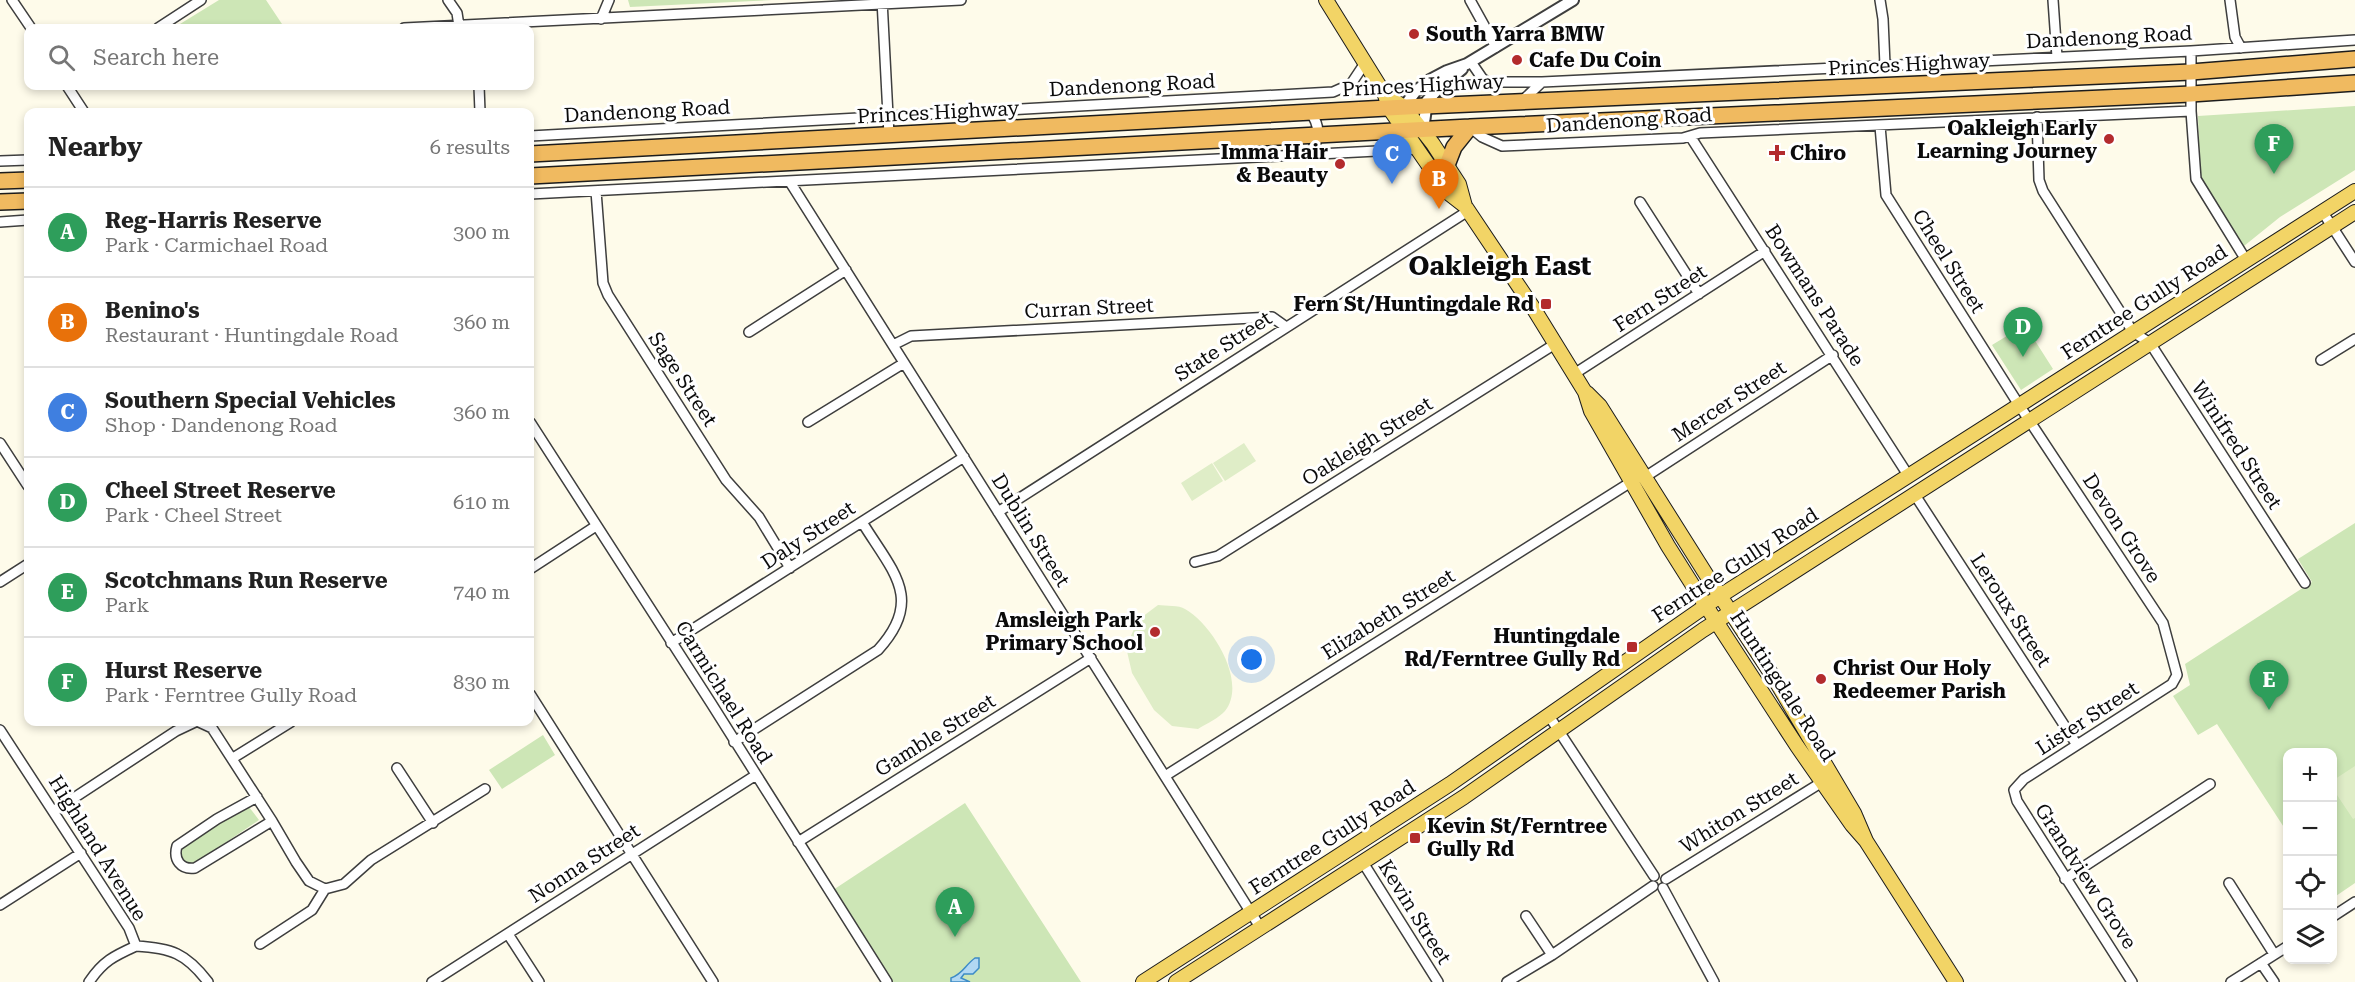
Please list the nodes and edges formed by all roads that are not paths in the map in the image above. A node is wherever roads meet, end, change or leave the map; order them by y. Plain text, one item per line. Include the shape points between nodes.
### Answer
1 (12, 0) edge
2 (201, 0) edge
3 (448, 0) edge
4 (609, 0) edge
5 (961, 0) edge
6 (1326, 0) edge
7 (1470, 0) edge
8 (1573, 0) edge
9 (1880, 0) edge
10 (2053, 0) edge
11 (2230, 0) edge
12 (882, 2) edge
13 (2231, 16) junction
14 (601, 19) junction
15 (28, 24) edge
16 (164, 24) edge
17 (459, 24) edge
18 (523, 24) edge
19 (2355, 40) edge
20 (1498, 45) junction
21 (2241, 48) junction
22 (2226, 49) junction
23 (2191, 51) junction
24 (2057, 57) junction
25 (2355, 59) edge
26 (1365, 63) junction
27 (1469, 63) junction
28 (1885, 65) junction
29 (2191, 72) junction
30 (1542, 82) junction
31 (2355, 83) edge
32 (71, 90) edge
33 (479, 90) edge
34 (2191, 94) junction
35 (1521, 102) junction
36 (1393, 103) junction
37 (1425, 106) junction
38 (82, 108) edge
39 (480, 108) edge
40 (2191, 111) junction
41 (1310, 112) junction
42 (887, 116) junction
43 (2037, 117) junction
44 (1880, 126) junction
45 (1470, 127) junction
46 (1422, 130) junction
47 (1404, 131) junction
48 (889, 135) junction
49 (534, 136) edge
50 (1318, 136) junction
51 (1690, 136) junction
52 (1416, 149) junction
53 (975, 153) junction
54 (534, 154) edge
55 (1309, 154) junction
56 (24, 160) edge
57 (0, 161) edge
58 (1447, 165) junction
59 (975, 172) junction
60 (534, 176) edge
61 (24, 180) edge
62 (0, 181) edge
63 (790, 182) junction
64 (596, 190) junction
65 (2355, 190) edge
66 (534, 194) edge
67 (24, 201) edge
68 (0, 202) edge
69 (1640, 202) dead end
70 (1467, 208) junction
71 (2322, 212) junction
72 (2355, 212) edge
73 (24, 220) edge
74 (0, 222) edge
75 (2332, 227) junction
76 (1765, 251) junction
77 (2246, 260) junction
78 (2355, 262) edge
79 (846, 270) junction
80 (1699, 294) junction
81 (1286, 327) junction
82 (749, 332) dead end
83 (2133, 332) junction
84 (2355, 339) edge
85 (2150, 343) junction
86 (1555, 344) junction
87 (893, 345) junction
88 (1833, 355) junction
89 (2320, 360) dead end
90 (904, 363) junction
91 (1574, 374) junction
92 (1585, 392) junction
93 (2019, 405) junction
94 (2030, 419) junction
95 (808, 422) dead end
96 (534, 428) edge
97 (0, 443) edge
98 (964, 458) junction
99 (1908, 475) junction
100 (1645, 477) junction
101 (24, 480) edge
102 (1631, 482) junction
103 (1915, 495) junction
104 (998, 512) junction
105 (862, 522) junction
106 (596, 526) junction
107 (1196, 562) dead end
108 (534, 566) edge
109 (24, 567) edge
110 (790, 568) junction
111 (0, 582) edge
112 (2305, 583) dead end
113 (1720, 596) junction
114 (1707, 605) junction
115 (1731, 612) junction
116 (1718, 621) junction
117 (671, 643) junction
118 (1090, 658) junction
119 (2177, 677) joint
120 (534, 700) edge
121 (1549, 716) junction
122 (188, 726) edge
123 (207, 726) edge
124 (285, 726) edge
125 (0, 730) edge
126 (1559, 731) junction
127 (3, 741) edge
128 (734, 742) junction
129 (2077, 745) junction
130 (233, 758) junction
131 (397, 768) dead end
132 (756, 775) junction
133 (1165, 776) junction
134 (1827, 778) junction
135 (2210, 784) dead end
136 (2015, 788) joint
137 (485, 789) dead end
138 (257, 797) junction
139 (54, 811) junction
140 (272, 821) junction
141 (433, 823) junction
142 (798, 842) junction
143 (81, 853) junction
144 (632, 854) junction
145 (1362, 861) junction
146 (2065, 879) junction
147 (1653, 881) junction
148 (2229, 883) dead end
149 (1664, 884) junction
150 (325, 889) junction
151 (2355, 902) edge
152 (0, 905) edge
153 (1251, 913) junction
154 (2337, 914) edge
155 (1526, 916) dead end
156 (1260, 927) junction
157 (508, 933) junction
158 (260, 944) dead end
159 (136, 946) junction
160 (2283, 949) edge
161 (2274, 954) junction
162 (1552, 955) junction
163 (2261, 963) junction
164 (89, 982) edge
165 (208, 982) edge
166 (432, 982) edge
167 (539, 982) edge
168 (713, 982) edge
169 (887, 982) edge
170 (1143, 982) edge
171 (1176, 982) edge
172 (1438, 982) edge
173 (1507, 982) edge
174 (1714, 982) edge
175 (1956, 982) edge
176 (2132, 982) edge
177 (2231, 982) edge
178 (2274, 982) edge

1 - 15 street
2 - 16 street
3 - 17 street
4 - 14 street
5 - 12 street
6 - 26 main road, Huntingdale Road
7 - 20 street
8 - 20 street
9 - 28 street
10 - 24 street
11 - 13 street
12 - 14 street
12 - 42 street
13 - 21 street
13 - 22 street
14 - 18 street
19 - 21 street, Dandenong Road
20 - 27 street
21 - 22 street, Dandenong Road
22 - 23 street, Dandenong Road
23 - 24 street, Dandenong Road
23 - 29 street
24 - 28 street, Dandenong Road
25 - 29 highway, Princes Highway
26 - 36 main road, Huntingdale Road
26 - 42 street, Dandenong Road via 1351,84 1333,92
27 - 30 street, Dandenong Road via 1487,82
27 - 36 street via 1447,71
27 - 37 street via 1437,89
28 - 30 street, Dandenong Road
29 - 34 street
29 - 35 highway, Princes Highway
30 - 35 street, Dandenong Road
31 - 34 highway
32 - 38 street
33 - 39 street
34 - 40 street
34 - 45 highway
35 - 37 highway, Princes Highway
36 - 37 highway, Princes Highway
36 - 41 highway, Princes Highway
36 - 46 main road, Huntingdale Road
36 - 47 main road, Huntingdale Road
37 - 46 street
40 - 43 street, Dandenong Road
40 - 77 street via 2196,179
41 - 48 highway, Princes Highway
41 - 50 street
42 - 48 street
42 - 49 street, Dandenong Road
43 - 44 street, Dandenong Road
43 - 83 street via 2039,180 2043,191
44 - 51 street, Dandenong Road
44 - 93 street, Cheel Street via 1886,195
45 - 46 highway
45 - 51 street, Dandenong Road via 1502,146
45 - 58 highway via 1454,147
46 - 47 highway
46 - 58 main road, Huntingdale Road
47 - 50 highway
47 - 52 main road, Huntingdale Road
48 - 54 highway, Princes Highway
50 - 53 highway
50 - 55 street
51 - 76 street, Bowmans Parade
52 - 55 street
52 - 70 main road, Huntingdale Road via 1447,192
53 - 59 street
53 - 60 highway
55 - 59 street
56 - 57 street
58 - 70 main road, Huntingdale Road
59 - 63 street
61 - 62 highway
63 - 64 street
63 - 79 street, Dublin Street
64 - 66 street
64 - 110 street, Sage Street via 603,283 608,295 726,480 759,517
65 - 71 main road, Ferntree Gully Road
67 - 68 highway
69 - 80 street
70 - 81 street, State Street
70 - 86 main road, Huntingdale Road
71 - 75 street
71 - 77 main road, Ferntree Gully Road
72 - 75 main road, Ferntree Gully Road
73 - 74 street
75 - 78 street
75 - 85 main road, Ferntree Gully Road
76 - 80 street, Fern Street
76 - 88 street, Bowmans Parade
77 - 83 main road, Ferntree Gully Road
79 - 82 street
79 - 87 street, Dublin Street
80 - 91 street, Fern Street
81 - 87 street, Curran Street via 1272,317 912,336
81 - 104 street, State Street
83 - 85 street, Winifred Street
83 - 93 main road, Ferntree Gully Road
84 - 89 street
85 - 94 main road, Ferntree Gully Road
85 - 112 street, Winifred Street
86 - 91 main road, Huntingdale Road
86 - 107 street, Oakleigh Street via 1218,556
87 - 90 street, Dublin Street
88 - 99 street, Bowmans Parade
88 - 100 street, Mercer Street
90 - 95 street
90 - 98 street, Dublin Street
91 - 92 main road, Huntingdale Road
92 - 100 main road, Huntingdale Road via 1600,406
92 - 102 main road, Huntingdale Road via 1591,411
93 - 94 street, Devon Grove
93 - 99 main road, Ferntree Gully Road
94 - 103 main road, Ferntree Gully Road
94 - 119 street, Devon Grove via 2163,623
96 - 106 street, Carmichael Road
97 - 101 street
98 - 104 street, Dublin Street
98 - 105 street, Daly Street
99 - 113 main road, Ferntree Gully Road
100 - 113 main road, Huntingdale Road
102 - 114 main road, Huntingdale Road
102 - 133 street, Elizabeth Street
103 - 115 main road, Ferntree Gully Road
103 - 129 street, Leroux Street
104 - 118 street, Dublin Street
105 - 110 street, Daly Street
105 - 128 street via 900,582 903,603 891,636 878,650
106 - 108 street
106 - 117 street, Carmichael Road
109 - 111 street
110 - 117 street, Daly Street
113 - 114 main road, Ferntree Gully Road
113 - 115 main road, Huntingdale Road
114 - 116 main road, Huntingdale Road
114 - 121 main road, Ferntree Gully Road
115 - 116 main road, Ferntree Gully Road
115 - 134 main road, Huntingdale Road via 1774,678
116 - 126 main road, Ferntree Gully Road
116 - 134 main road, Huntingdale Road
117 - 128 street, Carmichael Road
118 - 133 street, Dublin Street
118 - 142 street, Gamble Street
119 - 129 street, Lister Street via 2167,688
120 - 144 street
121 - 126 street
121 - 153 main road, Ferntree Gully Road
122 - 139 street
123 - 130 street
124 - 130 street
125 - 127 street, Highland Avenue
126 - 145 main road, Ferntree Gully Road
126 - 147 street
127 - 139 street, Highland Avenue
128 - 132 street, Carmichael Road
129 - 136 street, Lister Street
130 - 138 street
131 - 141 street
132 - 142 street, Carmichael Road
132 - 144 street, Nonna Street
133 - 153 street, Dublin Street
134 - 149 street, Whiton Street
134 - 175 main road, Huntingdale Road via 1852,825
135 - 146 street
136 - 146 street, Grandview Grove via 2017,801
137 - 141 street
138 - 140 street
138 - 140 street via 177,846 175,852 181,866 195,868
139 - 143 street, Highland Avenue
140 - 150 street via 309,881
141 - 150 street via 371,860 344,884
142 - 169 street, Carmichael Road
143 - 152 street
143 - 159 street, Highland Avenue via 129,928
144 - 157 street, Nonna Street
144 - 168 street
145 - 156 main road, Ferntree Gully Road
145 - 172 street, Kevin Street
146 - 176 street, Grandview Grove
147 - 149 street via 1659,889
147 - 162 street
148 - 161 street
149 - 174 street
150 - 158 street via 312,910
151 - 154 street
153 - 156 street, Dublin Street
153 - 170 main road, Ferntree Gully Road
155 - 162 street
156 - 171 main road, Ferntree Gully Road
157 - 166 street, Nonna Street
157 - 167 street
159 - 164 street via 108,958
159 - 165 street, Highland Avenue via 164,948 185,957
160 - 161 street
161 - 163 street
162 - 173 street
163 - 177 street
163 - 178 street

